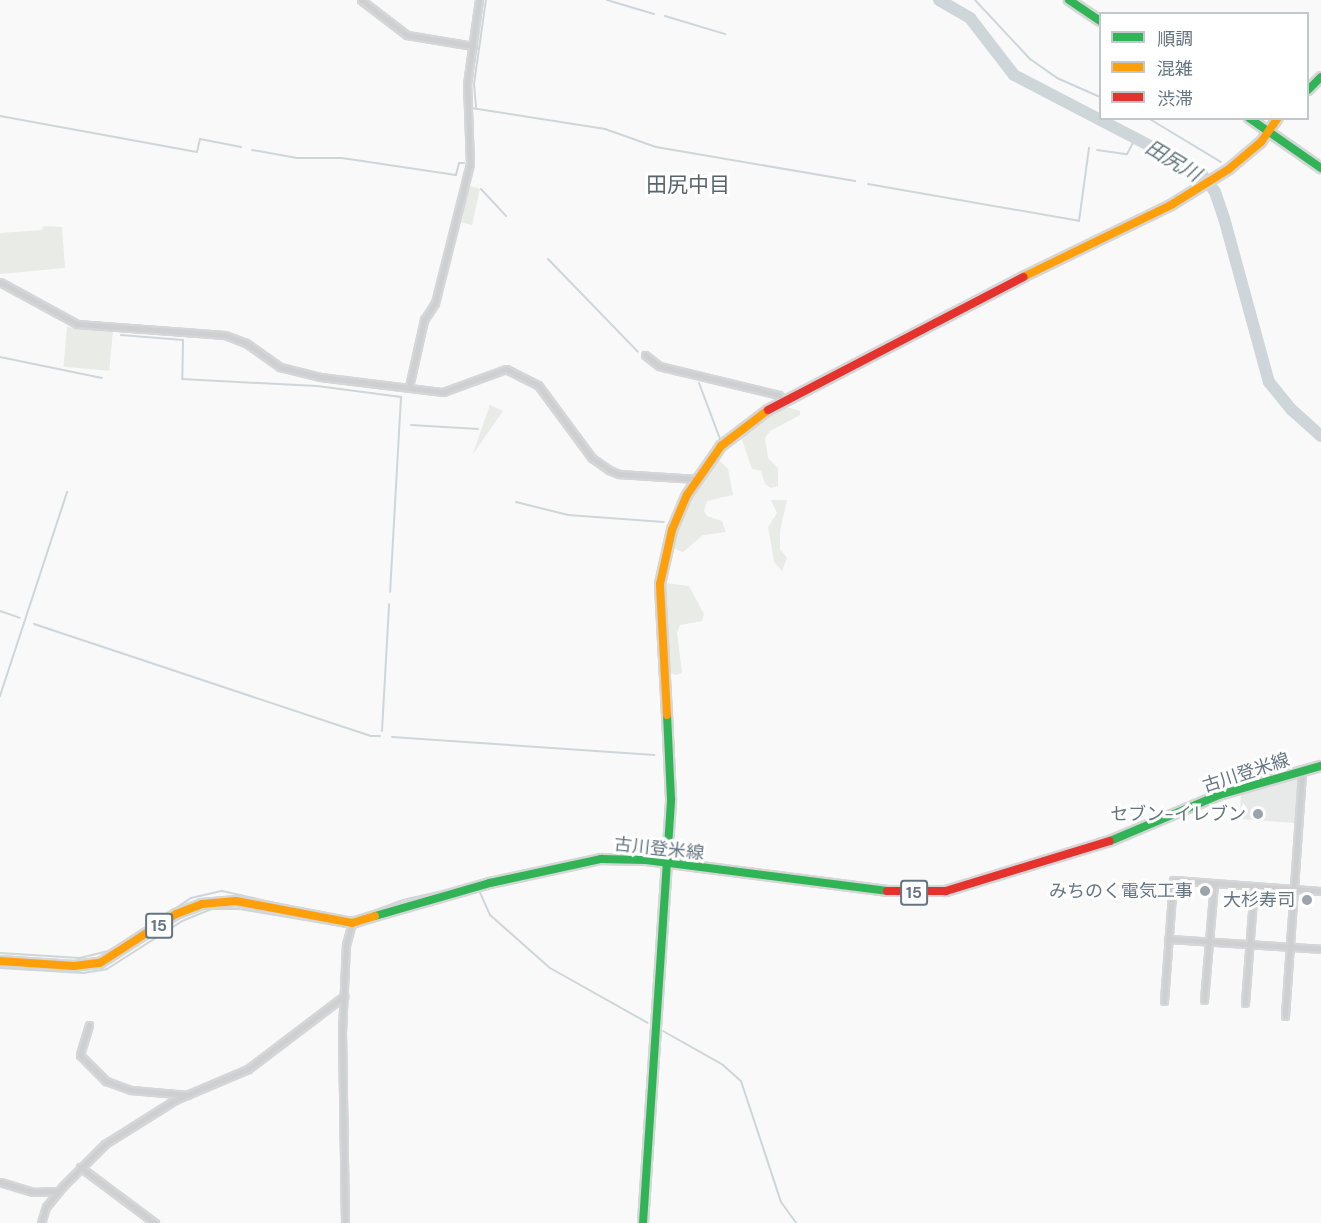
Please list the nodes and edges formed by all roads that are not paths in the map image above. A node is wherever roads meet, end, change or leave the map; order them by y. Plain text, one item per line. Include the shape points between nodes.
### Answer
1 (362, 0) edge
2 (479, 0) edge
3 (1069, 0) edge
4 (1099, 20) edge
5 (473, 46) junction
6 (1321, 77) edge
7 (1309, 89) edge
8 (1252, 120) edge
9 (1277, 120) edge
10 (1269, 131) junction
11 (1320, 164) edge
12 (0, 282) edge
13 (645, 355) dead end
14 (409, 387) junction
15 (784, 401) junction
16 (697, 479) junction
17 (1321, 766) edge
18 (1302, 771) junction
19 (666, 863) junction
20 (1214, 883) junction
21 (1254, 886) junction
22 (1295, 889) junction
23 (1321, 891) edge
24 (352, 923) junction
25 (1168, 939) junction
26 (1209, 942) junction
27 (1249, 945) junction
28 (1290, 947) junction
29 (1321, 949) edge
30 (0, 961) edge
31 (344, 996) junction
32 (1204, 1000) dead end
33 (1164, 1001) dead end
34 (1245, 1003) dead end
35 (1285, 1016) dead end
36 (89, 1025) dead end
37 (190, 1095) junction
38 (80, 1167) junction
39 (0, 1182) edge
40 (59, 1191) junction
41 (41, 1223) edge
42 (154, 1223) edge
43 (345, 1223) edge
44 (643, 1223) edge

1 - 5 street via 407,35
2 - 5 street
3 - 4 street
5 - 14 street via 467,84 470,164 435,303 424,320
6 - 7 street
8 - 10 street
9 - 10 street
10 - 11 street
10 - 15 street via 1219,176 1146,219 1083,246
12 - 14 street via 77,324 225,335 280,367 320,377
13 - 15 street via 660,366 779,395
14 - 16 street via 450,392 490,372 507,369 538,385 592,458 609,470
15 - 16 street via 736,433
16 - 19 street via 675,520 660,584 671,799
17 - 18 street, 古川登米線 / 15
18 - 19 street, 古川登米線 / 15 via 1219,795 1104,843 946,891 906,893
18 - 22 street
19 - 24 street, 古川登米線 / 15 via 624,858 579,861 490,882
19 - 44 street
20 - 21 street
20 - 25 street via 1173,880
20 - 26 street
21 - 22 street
21 - 27 street
22 - 23 street
22 - 28 street
24 - 30 street, 古川登米線 / 15 via 236,901 217,902 176,914 100,963 74,966
24 - 31 street via 346,945
25 - 26 street
25 - 33 street
26 - 27 street
26 - 32 street
27 - 28 street
27 - 34 street
28 - 29 street
28 - 35 street
31 - 37 street via 248,1069
31 - 43 street
36 - 37 street via 80,1055 106,1081 131,1090
37 - 38 street via 105,1144
38 - 40 street
38 - 42 street
39 - 40 street via 32,1192
40 - 41 street via 46,1207

